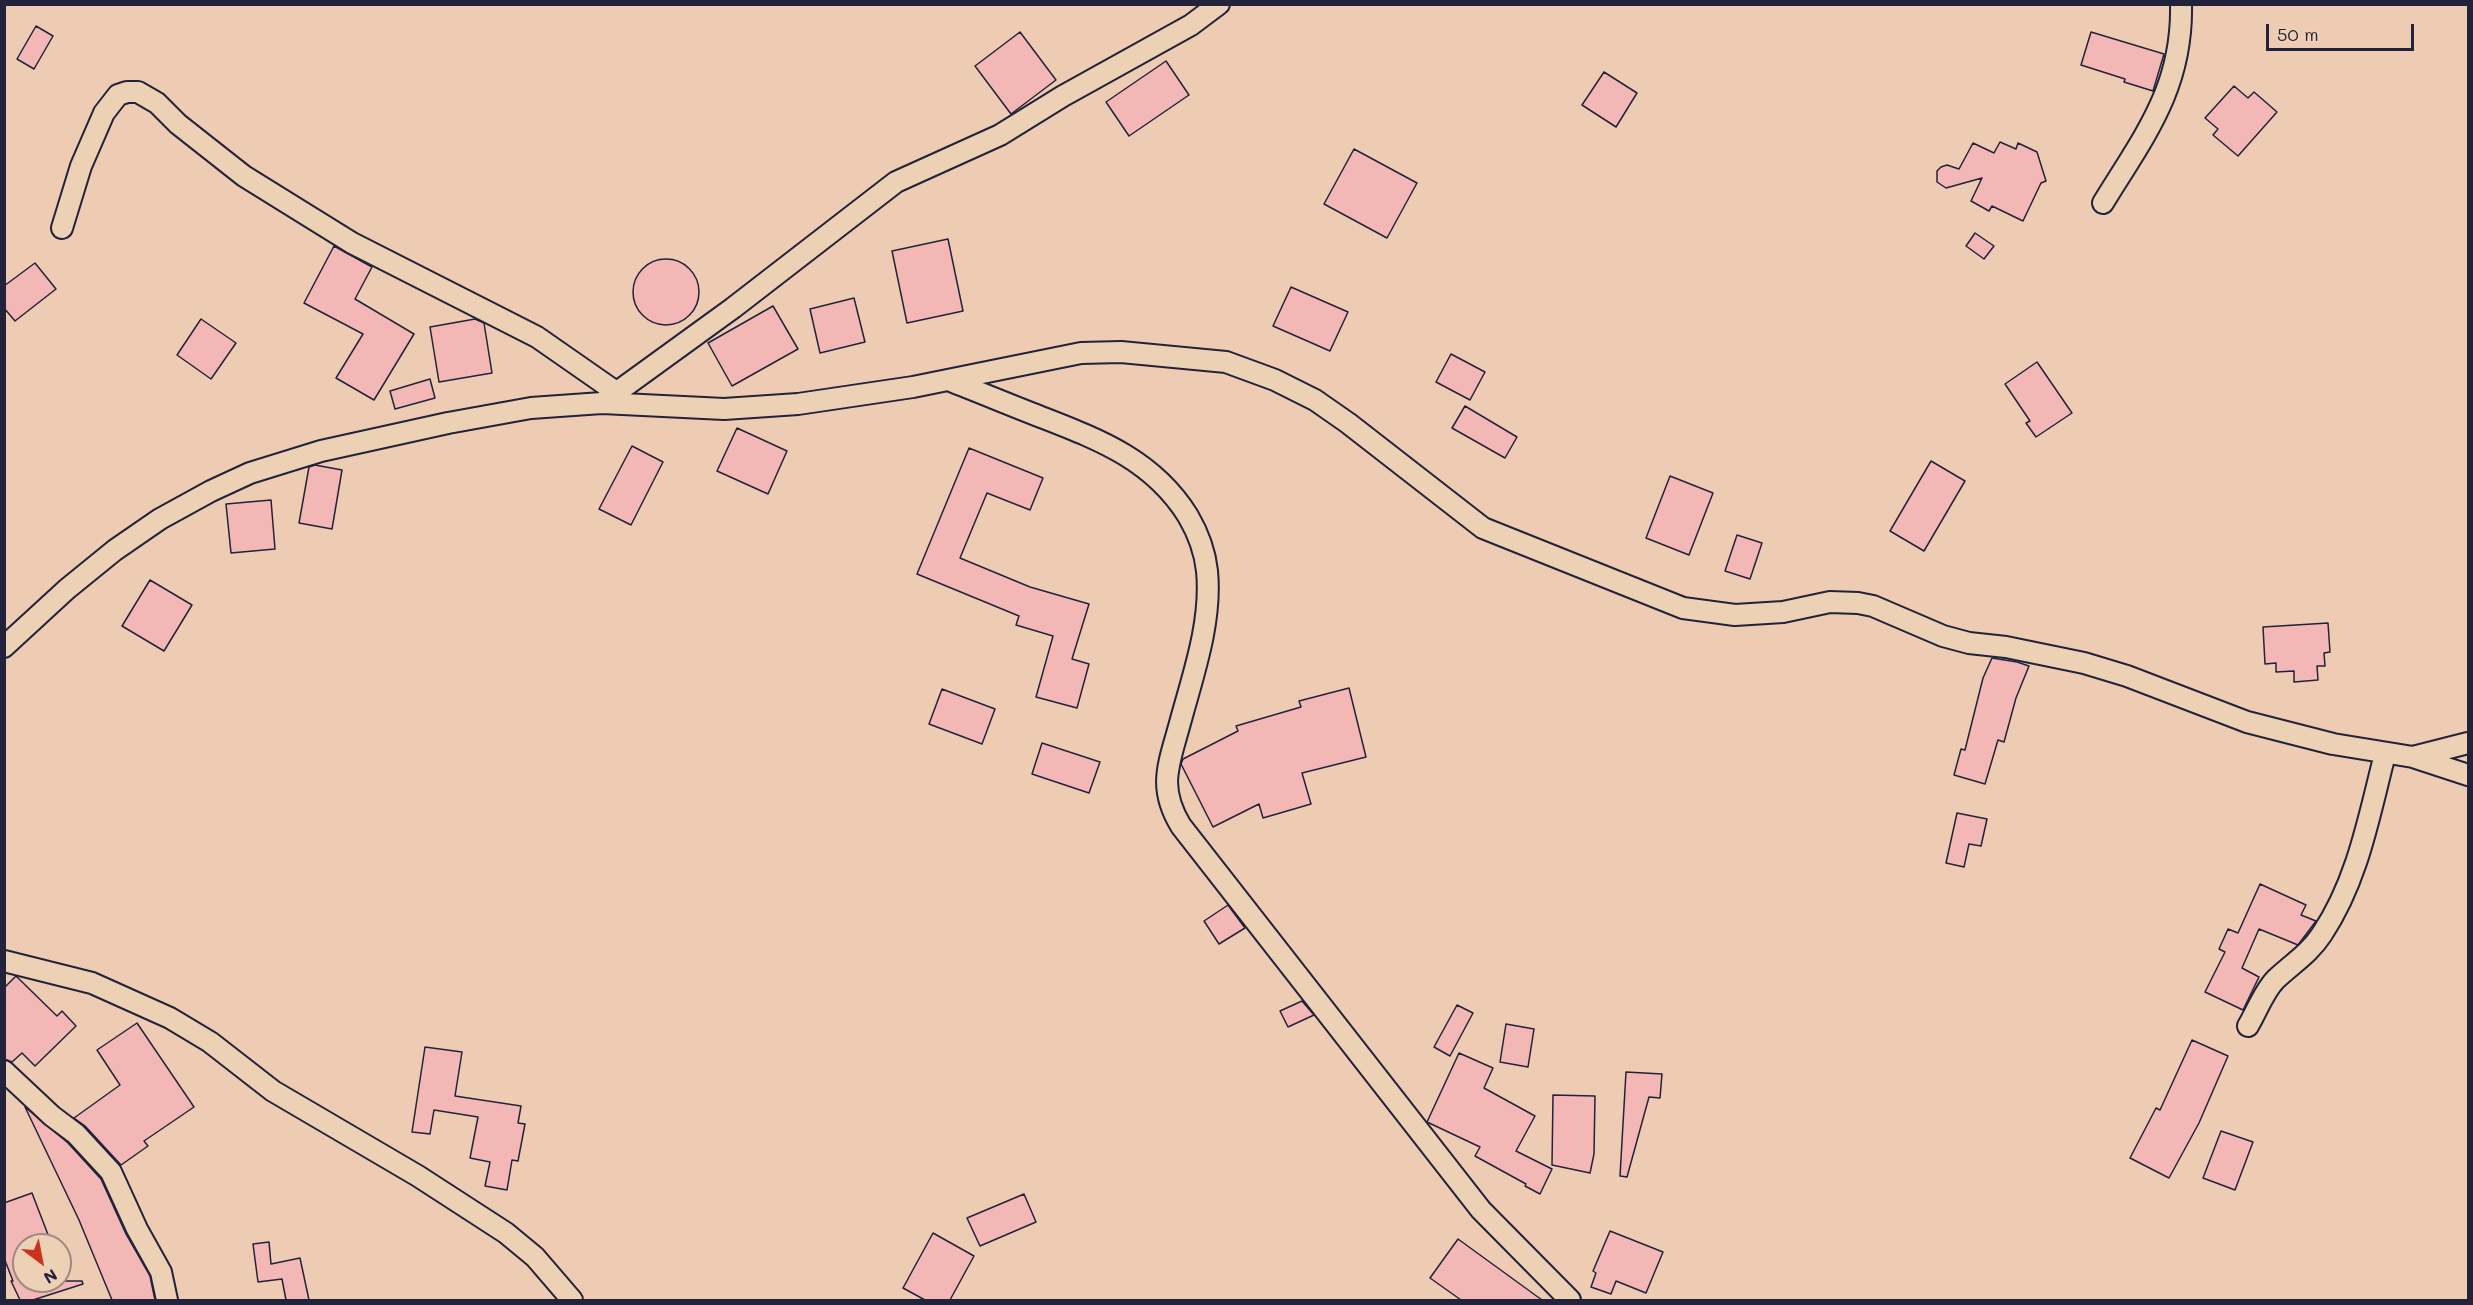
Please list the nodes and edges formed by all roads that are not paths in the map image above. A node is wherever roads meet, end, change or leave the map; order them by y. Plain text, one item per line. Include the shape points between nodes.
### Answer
1 (1219, 4) edge
2 (2181, 4) edge
3 (2103, 203) dead end
4 (62, 228) dead end
5 (948, 380) junction
6 (609, 398) junction
7 (4, 647) edge
8 (2469, 743) edge
9 (2385, 754) junction
10 (2413, 757) junction
11 (2469, 775) edge
12 (4, 961) edge
13 (2248, 1026) dead end
14 (4, 1071) edge
15 (167, 1300) edge
16 (573, 1300) edge
17 (1570, 1300) edge

1 - 6 street via 1191,25 1000,135 896,182
2 - 3 street via 2178,49 2158,115
4 - 6 street via 81,166 105,113 118,95 138,92 157,103 191,135 253,182 351,243 537,338
5 - 6 street via 787,405 724,409
5 - 9 street via 1081,353 1121,352 1226,362 1315,400 1483,528 1683,608 1735,615 1783,612 1830,602 1858,603 1889,611 1943,636 2084,663 2247,722
5 - 17 street via 1126,454 1160,479 1178,500 1202,544 1207,592 1202,641 1170,762 1167,796 1172,810 1481,1210
6 - 7 street via 448,423 321,451 250,473 160,519 115,550
8 - 10 street
9 - 10 street
9 - 13 street via 2351,880 2337,910 2302,958 2274,980
10 - 11 street
12 - 16 street via 92,983 170,1018 210,1042 273,1091 506,1233 536,1257
14 - 15 street via 76,1134 111,1172 161,1272

